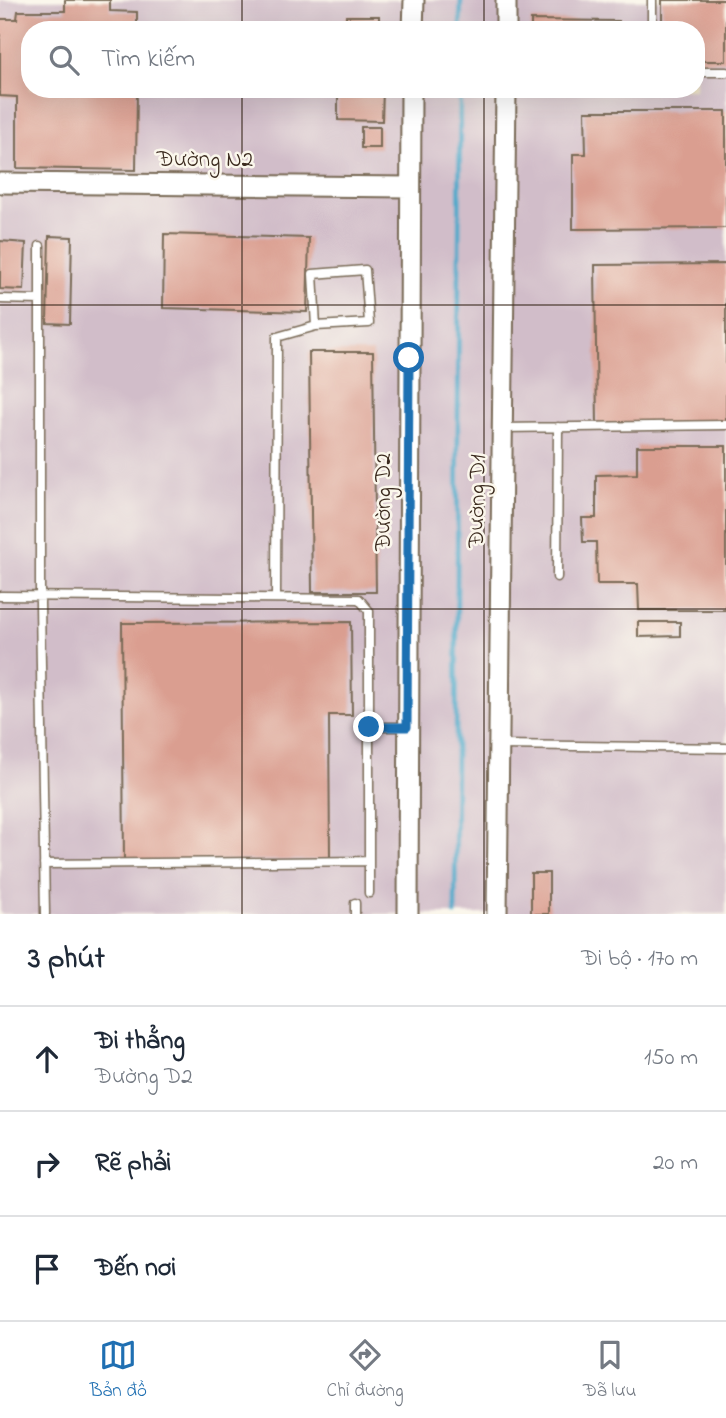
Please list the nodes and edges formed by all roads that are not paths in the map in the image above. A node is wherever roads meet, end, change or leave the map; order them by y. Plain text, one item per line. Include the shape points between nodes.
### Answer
1 (414, 0) edge
2 (506, 0) edge
3 (652, 0) edge
4 (413, 21) edge
5 (506, 21) edge
6 (652, 21) edge
7 (705, 72) edge
8 (726, 72) edge
9 (411, 98) edge
10 (506, 98) edge
11 (0, 183) edge
12 (409, 187) junction
13 (40, 246) dead end
14 (0, 299) edge
15 (40, 300) junction
16 (316, 326) junction
17 (726, 425) edge
18 (558, 427) junction
19 (503, 428) junction
20 (557, 577) dead end
21 (40, 595) junction
22 (0, 596) edge
23 (276, 598) junction
24 (369, 727) junction
25 (407, 727) junction
26 (499, 745) junction
27 (726, 748) edge
28 (369, 861) junction
29 (44, 864) junction
30 (369, 893) dead end
31 (355, 903) dead end
32 (45, 914) edge
33 (355, 914) edge
34 (408, 914) edge
35 (497, 914) edge

1 - 4 street
2 - 5 street
3 - 6 lane
7 - 8 lane
9 - 12 street, Đường D2
10 - 19 street, Đường D1
11 - 12 street, Đường N2
12 - 25 street, Đường D2
13 - 15 lane
14 - 15 lane
15 - 21 lane
16 - 16 lane via 313,274 365,270 369,323
16 - 23 lane via 277,337
17 - 18 lane
18 - 19 lane
18 - 20 lane
19 - 26 street, Đường D1
21 - 22 lane
21 - 23 lane
21 - 29 lane
23 - 24 lane via 359,599 367,605
24 - 25 lane
24 - 28 lane
25 - 34 street, Đường D2
26 - 27 lane
26 - 35 street, Đường D1
28 - 29 lane
28 - 30 lane
29 - 32 lane
31 - 33 lane

